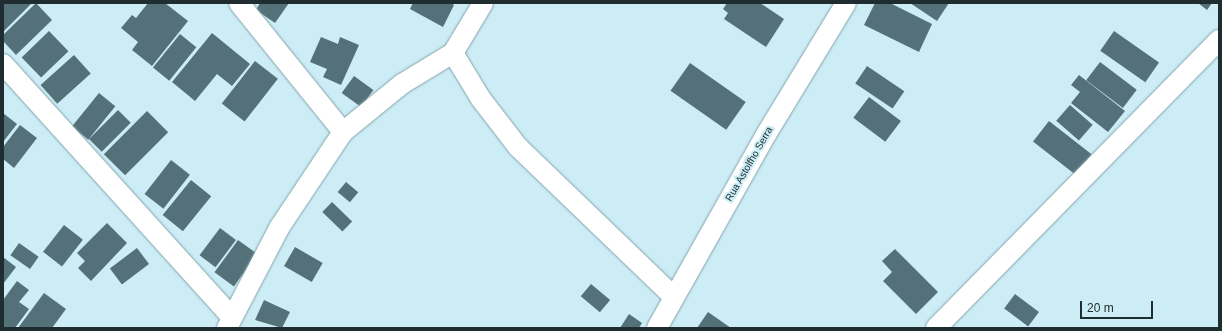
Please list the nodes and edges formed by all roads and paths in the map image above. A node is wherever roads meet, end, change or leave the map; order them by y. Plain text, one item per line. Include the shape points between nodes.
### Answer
1 (239, 3) edge
2 (483, 3) edge
3 (846, 3) edge
4 (1219, 40) edge
5 (453, 53) junction
6 (3, 64) edge
7 (343, 132) junction
8 (674, 297) junction
9 (229, 322) edge
10 (657, 328) edge
11 (936, 328) edge

1 - 7 street
2 - 5 street
3 - 8 street, Rua Astolfho Serra
4 - 11 street
5 - 7 street via 402,84
5 - 8 street via 481,99 518,147
6 - 9 street
7 - 9 street via 291,208
8 - 10 street, Rua Astolfho Serra

